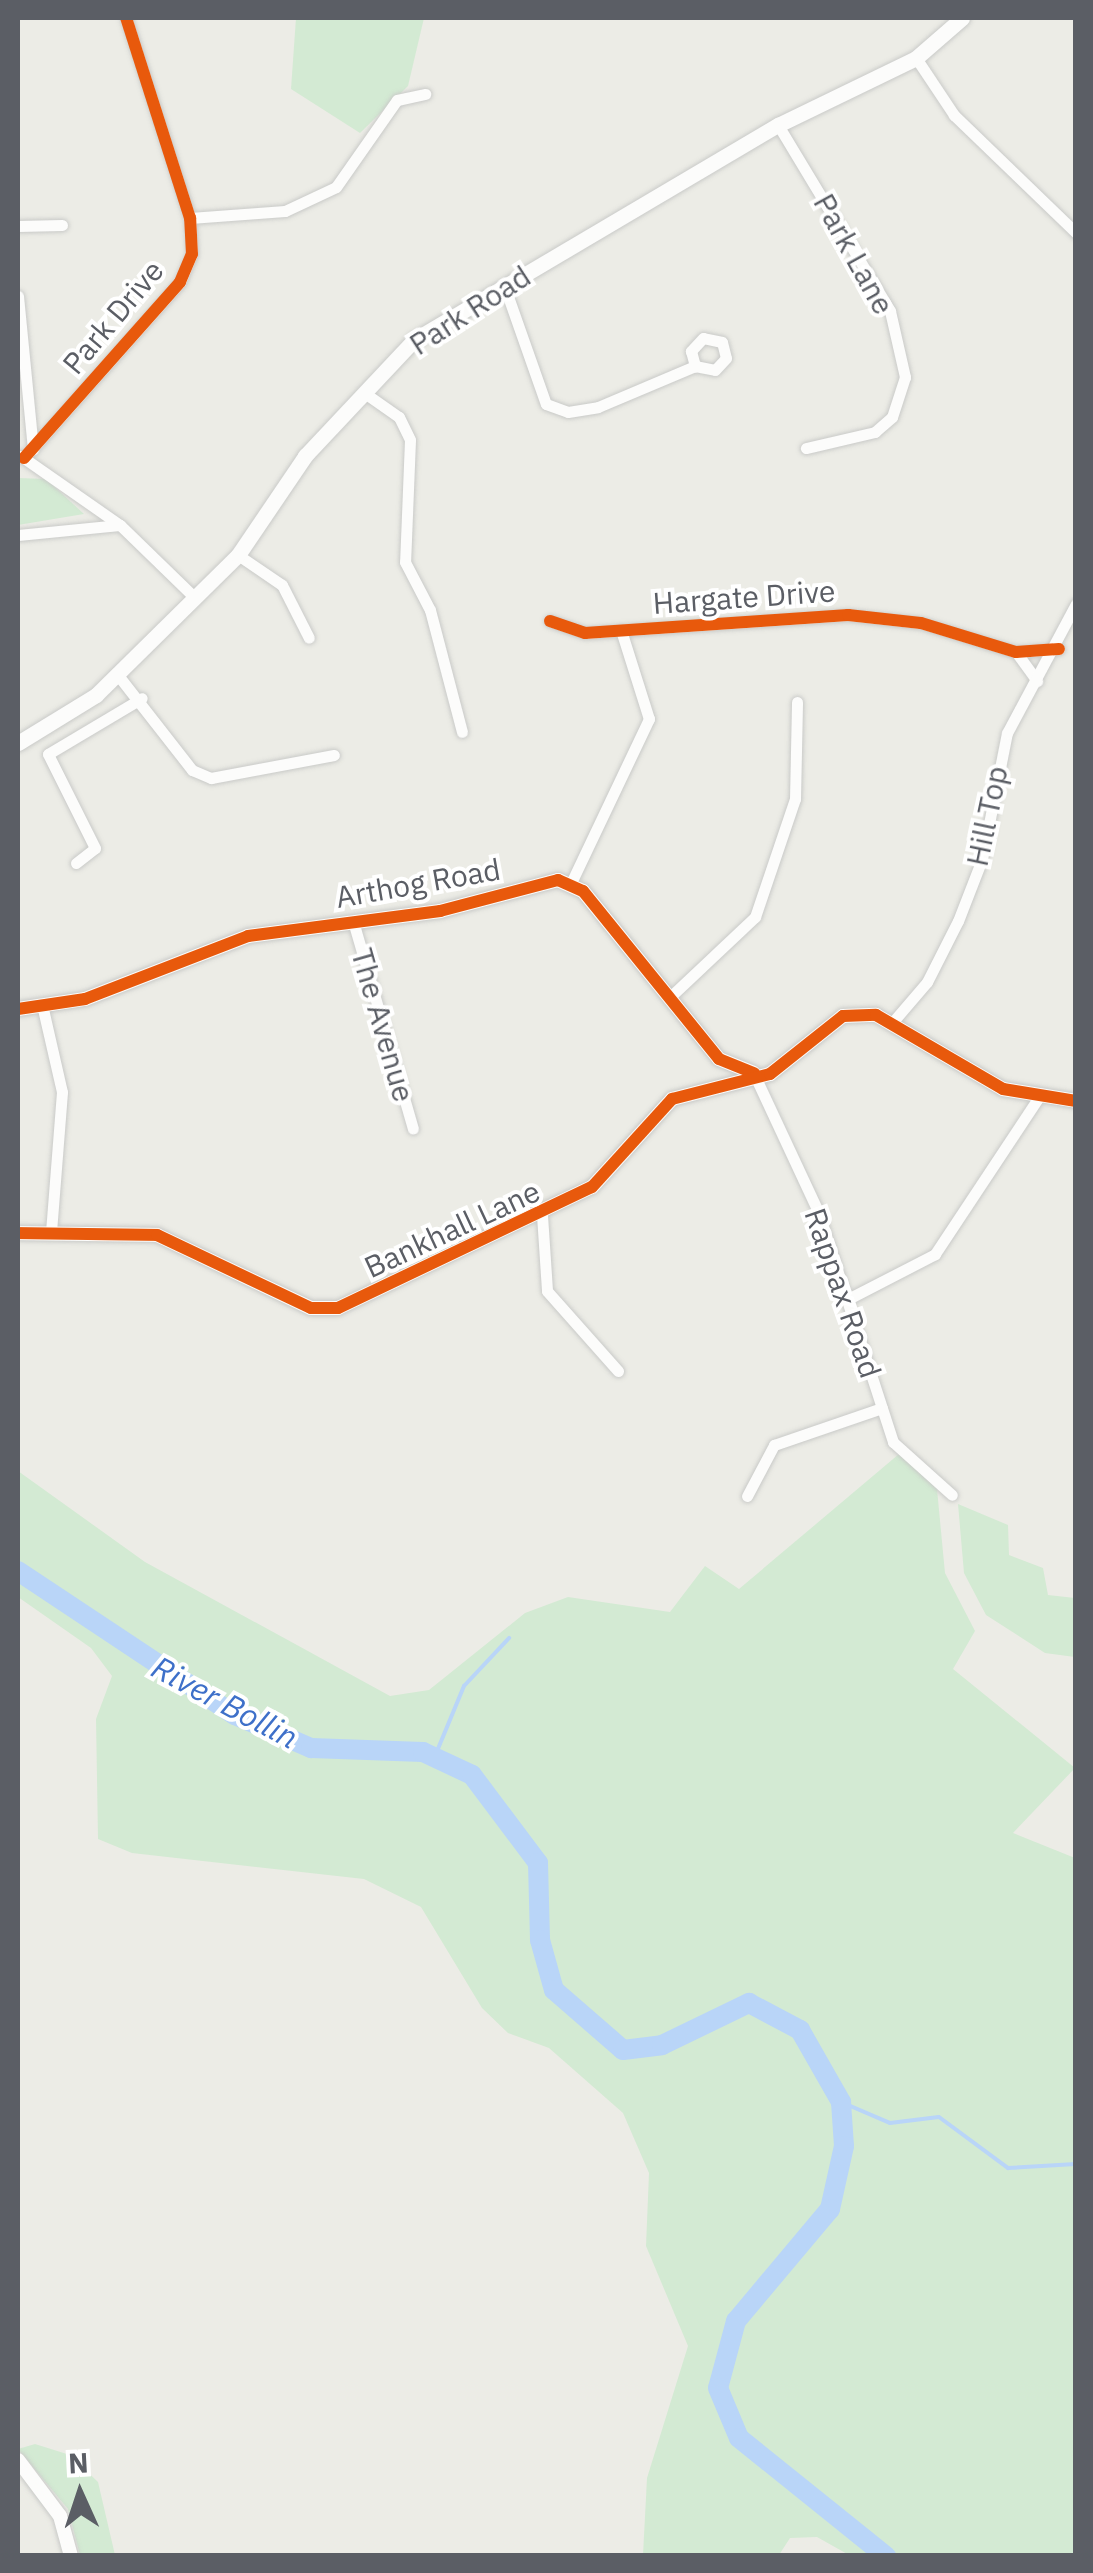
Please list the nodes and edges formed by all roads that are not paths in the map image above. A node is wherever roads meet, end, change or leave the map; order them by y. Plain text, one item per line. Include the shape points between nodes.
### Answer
1 (126, 18) edge
2 (962, 18) edge
3 (916, 58) junction
4 (425, 94) dead end
5 (778, 126) junction
6 (190, 218) junction
7 (62, 225) dead end
8 (18, 226) edge
9 (1071, 232) edge
10 (1076, 244) edge
11 (504, 285) junction
12 (18, 296) edge
13 (695, 366) dead end
14 (366, 394) junction
15 (806, 448) dead end
16 (25, 454) edge
17 (120, 525) junction
18 (18, 535) edge
19 (238, 554) junction
20 (194, 597) junction
21 (1076, 604) edge
22 (550, 621) dead end
23 (621, 630) junction
24 (309, 638) dead end
25 (1059, 650) junction
26 (1016, 652) junction
27 (116, 674) junction
28 (1037, 681) junction
29 (142, 698) junction
30 (797, 702) dead end
31 (462, 732) dead end
32 (18, 742) edge
33 (334, 756) dead end
34 (76, 863) dead end
35 (572, 883) junction
36 (353, 922) junction
37 (669, 998) junction
38 (43, 1009) junction
39 (18, 1010) edge
40 (891, 1024) junction
41 (754, 1073) junction
42 (1041, 1094) junction
43 (1076, 1101) edge
44 (412, 1129) dead end
45 (542, 1216) junction
46 (51, 1233) junction
47 (18, 1234) edge
48 (848, 1300) junction
49 (618, 1371) dead end
50 (882, 1408) junction
51 (952, 1495) dead end
52 (747, 1496) dead end
53 (18, 2460) edge
54 (71, 2556) edge

1 - 6 street, Park Drive
2 - 3 main road, Park Road
3 - 5 main road, Park Road
3 - 9 street via 954,115
4 - 6 street via 397,100 336,187 284,211
5 - 11 main road, Park Road
5 - 15 street, Park Lane via 890,310 905,378 892,417 874,432
6 - 16 street, Park Drive via 192,254 180,282
7 - 8 street
9 - 10 street
11 - 13 street via 546,404 568,412 598,407
11 - 14 main road, Park Road via 414,340
12 - 16 street
14 - 19 main road, Park Road via 306,456
14 - 31 street via 399,417 410,440 406,562 430,610
16 - 17 street
17 - 18 street
17 - 20 street
19 - 20 main road, Park Road
19 - 24 street via 282,585
20 - 27 main road, Park Road
21 - 25 street, Hill Top
22 - 23 street, Hargate Drive via 585,633
23 - 26 street, Hargate Drive via 848,614 921,622
23 - 35 street via 649,719
25 - 26 street, Hargate Drive
25 - 28 street, Hill Top
26 - 28 street
27 - 29 street
27 - 32 main road, Park Road via 68,718
28 - 40 street, Hill Top via 1007,733 982,860 958,921 927,982
29 - 33 street via 192,770 211,778
29 - 34 street via 48,754 95,848
30 - 37 street via 795,798 754,917
35 - 36 street, Arthog Road
35 - 37 street
36 - 38 street, Arthog Road via 228,941
36 - 44 street, The Avenue
37 - 41 street via 719,1058
38 - 39 street, Arthog Road
38 - 46 street via 62,1092
40 - 41 street, Bankhall Lane via 843,1016 784,1066
40 - 42 street, Bankhall Lane via 970,1077
41 - 45 street, Bankhall Lane via 672,1099 592,1187
41 - 48 street, Rappax Road
42 - 43 street, Bankhall Lane
42 - 48 street via 935,1254
45 - 46 street, Bankhall Lane via 338,1308 311,1308 157,1235
45 - 49 street via 548,1291
46 - 47 street, Bankhall Lane
48 - 50 street, Rappax Road
50 - 51 street, Rappax Road via 893,1442
50 - 52 street via 774,1445
53 - 54 street via 60,2516

